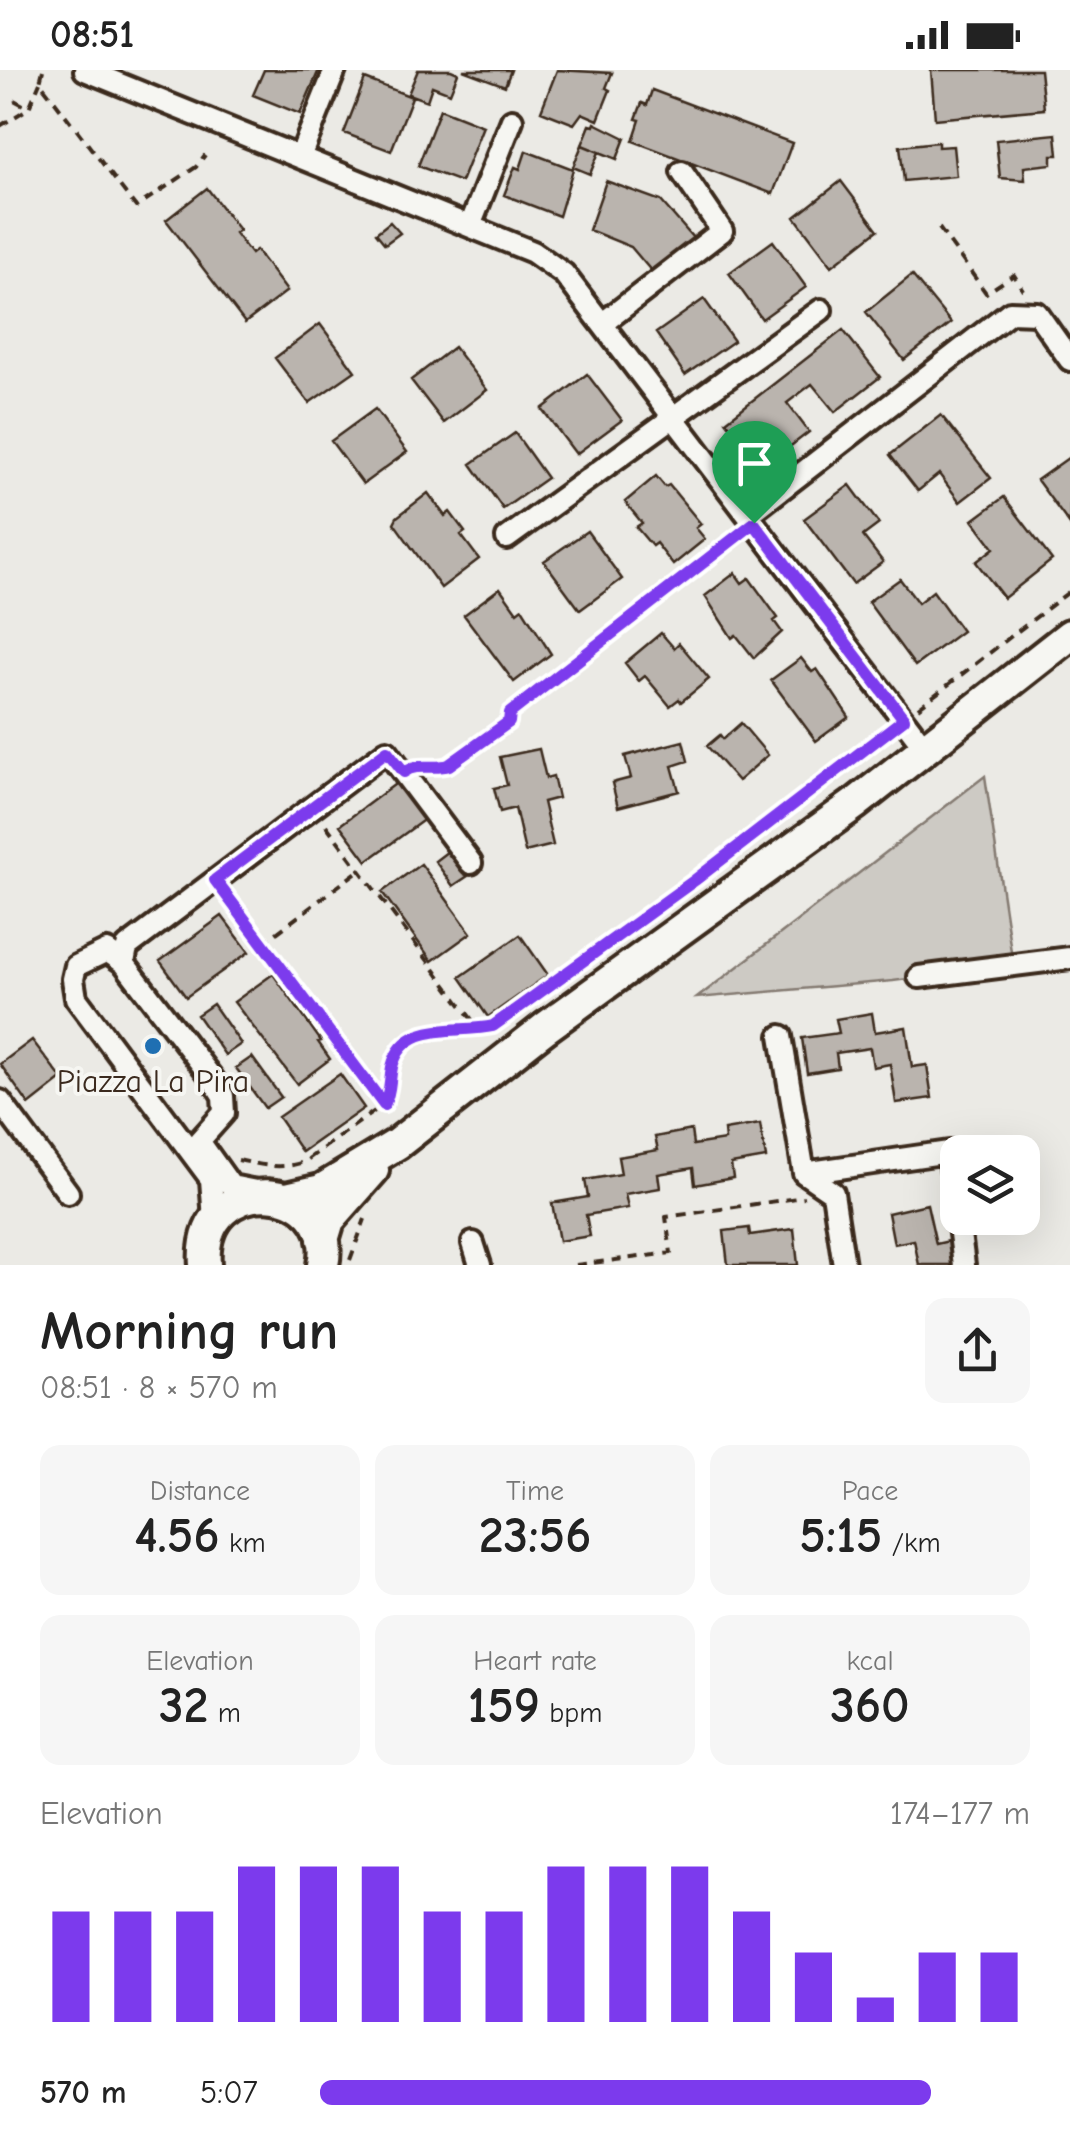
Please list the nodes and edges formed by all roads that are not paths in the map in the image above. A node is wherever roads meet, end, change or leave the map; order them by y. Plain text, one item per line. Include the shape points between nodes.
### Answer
1 (85, 70) edge
2 (146, 70) edge
3 (335, 70) edge
4 (138, 92) junction
5 (512, 120) dead end
6 (300, 157) junction
7 (682, 172) dead end
8 (470, 226) junction
9 (820, 310) dead end
10 (602, 323) junction
11 (1070, 360) edge
12 (674, 417) junction
13 (751, 519) junction
14 (506, 538) dead end
15 (1070, 635) edge
16 (926, 748) junction
17 (471, 862) dead end
18 (119, 954) junction
19 (1070, 958) edge
20 (919, 977) dead end
21 (781, 1036) dead end
22 (0, 1100) edge
23 (397, 1144) junction
24 (940, 1153) edge
25 (804, 1173) junction
26 (68, 1193) dead end
27 (277, 1196) junction
28 (214, 1220) junction
29 (960, 1235) edge
30 (474, 1242) dead end
31 (323, 1252) edge
32 (205, 1265) edge
33 (480, 1265) edge
34 (844, 1265) edge
35 (964, 1265) edge

1 - 4 street
2 - 4 street
3 - 6 street
4 - 6 street
5 - 8 street
6 - 8 street
7 - 10 street via 722,231
8 - 10 street via 534,252 564,274
9 - 12 street
10 - 12 street
11 - 13 street via 1037,313 1010,312
12 - 13 street
12 - 14 street
13 - 16 street
15 - 16 street
16 - 23 street
17 - 18 street via 387,751
18 - 27 street via 224,1096 224,1113 198,1141 211,1161 231,1186
18 - 28 street via 76,966 76,998 211,1179
19 - 20 street
21 - 25 street
22 - 26 street
23 - 27 street via 321,1190
23 - 31 street via 330,1220
24 - 25 street
25 - 34 street via 833,1193
27 - 28 street via 248,1196
27 - 31 street via 310,1214
28 - 32 street
29 - 35 street
30 - 33 street

